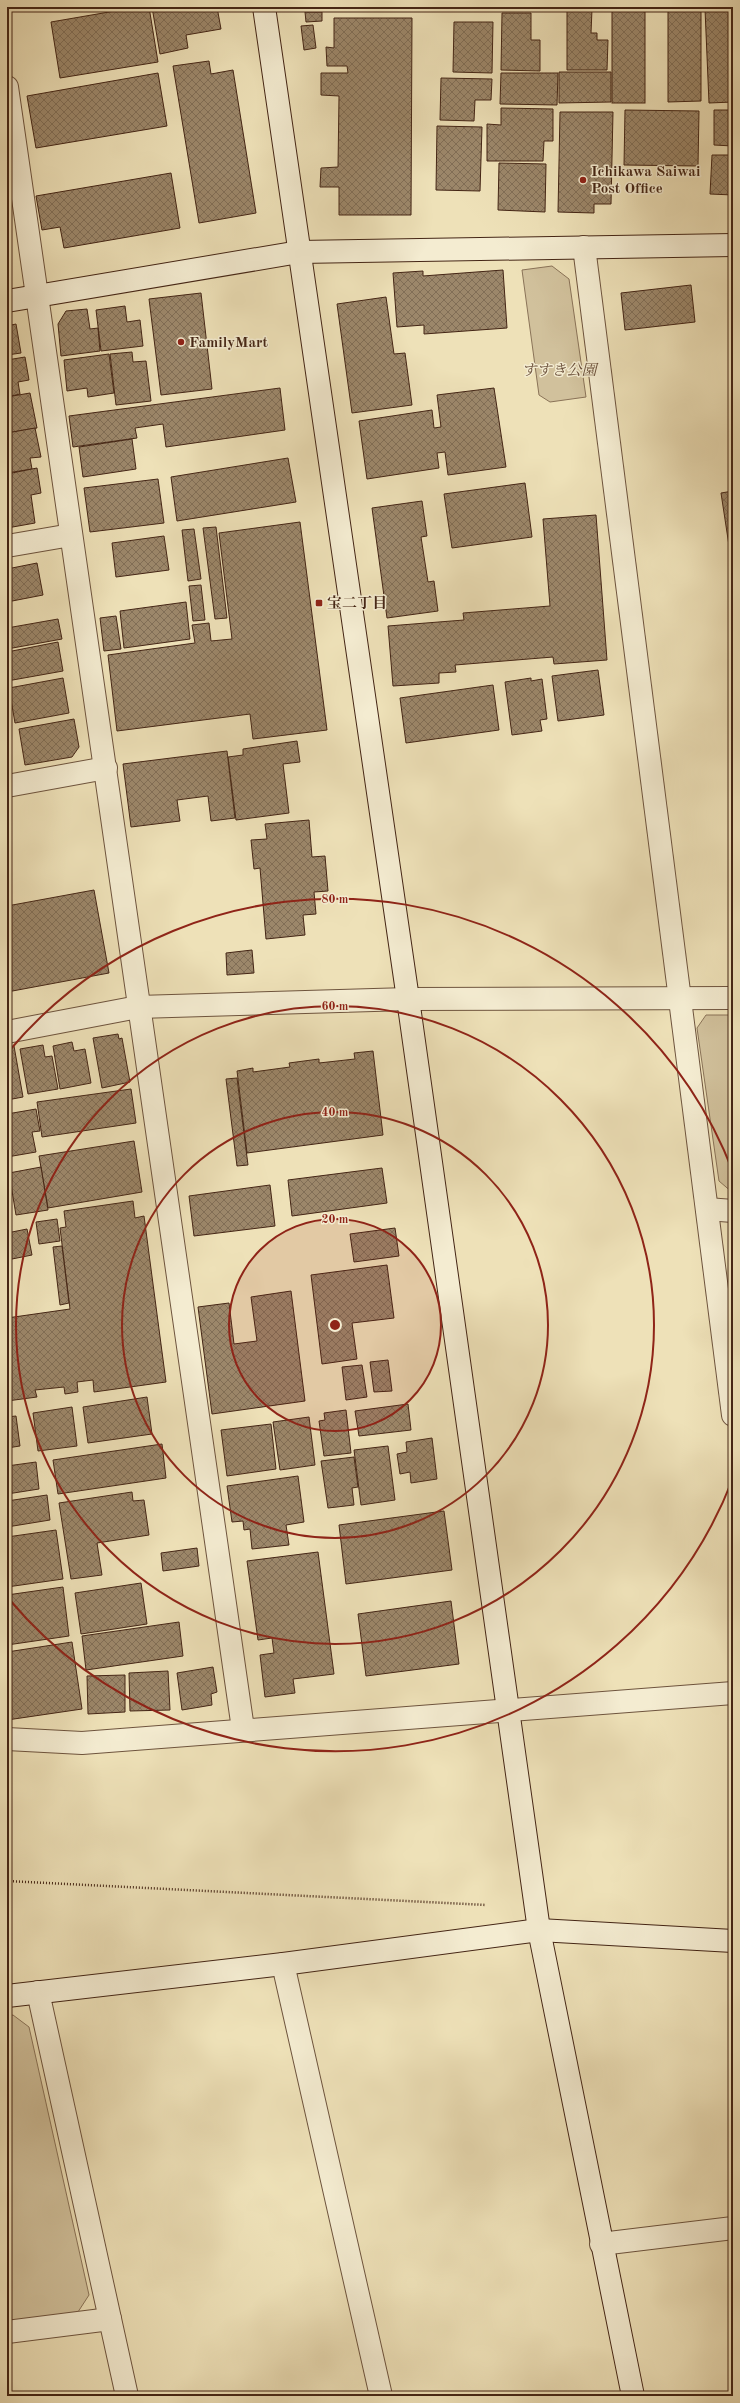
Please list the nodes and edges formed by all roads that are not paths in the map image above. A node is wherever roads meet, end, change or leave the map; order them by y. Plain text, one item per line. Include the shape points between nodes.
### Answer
1 (264, 7) edge
2 (7, 87) edge
3 (733, 245) edge
4 (584, 247) junction
5 (299, 252) junction
6 (38, 295) junction
7 (7, 301) edge
8 (71, 535) junction
9 (7, 546) edge
10 (106, 768) junction
11 (7, 786) edge
12 (680, 998) junction
13 (733, 998) edge
14 (408, 999) junction
15 (138, 1007) junction
16 (7, 1032) edge
17 (707, 1209) junction
18 (733, 1211) edge
19 (733, 1415) edge
20 (733, 1693) edge
21 (508, 1710) junction
22 (243, 1729) junction
23 (7, 1739) edge
24 (539, 1930) junction
25 (733, 1941) edge
26 (283, 1964) junction
27 (38, 1992) junction
28 (7, 1996) edge
29 (733, 2228) edge
30 (601, 2244) junction
31 (110, 2319) junction
32 (7, 2332) edge
33 (127, 2396) edge
34 (382, 2396) edge
35 (633, 2396) edge

1 - 5 street
2 - 6 street
3 - 4 street
4 - 5 street
4 - 12 street
5 - 6 street
5 - 14 street
6 - 7 street
6 - 8 street
8 - 9 street
8 - 10 street
10 - 11 street
10 - 15 street
12 - 13 street
12 - 14 street
12 - 17 street
14 - 15 street
14 - 21 street
15 - 16 street
15 - 22 street
17 - 18 street
17 - 19 street
20 - 21 street
21 - 22 street
21 - 24 street
22 - 23 street via 82,1743
24 - 25 street
24 - 26 street
24 - 30 street
26 - 27 street
26 - 34 street
27 - 28 street
27 - 31 street
29 - 30 street
30 - 35 street
31 - 32 street
31 - 33 street

